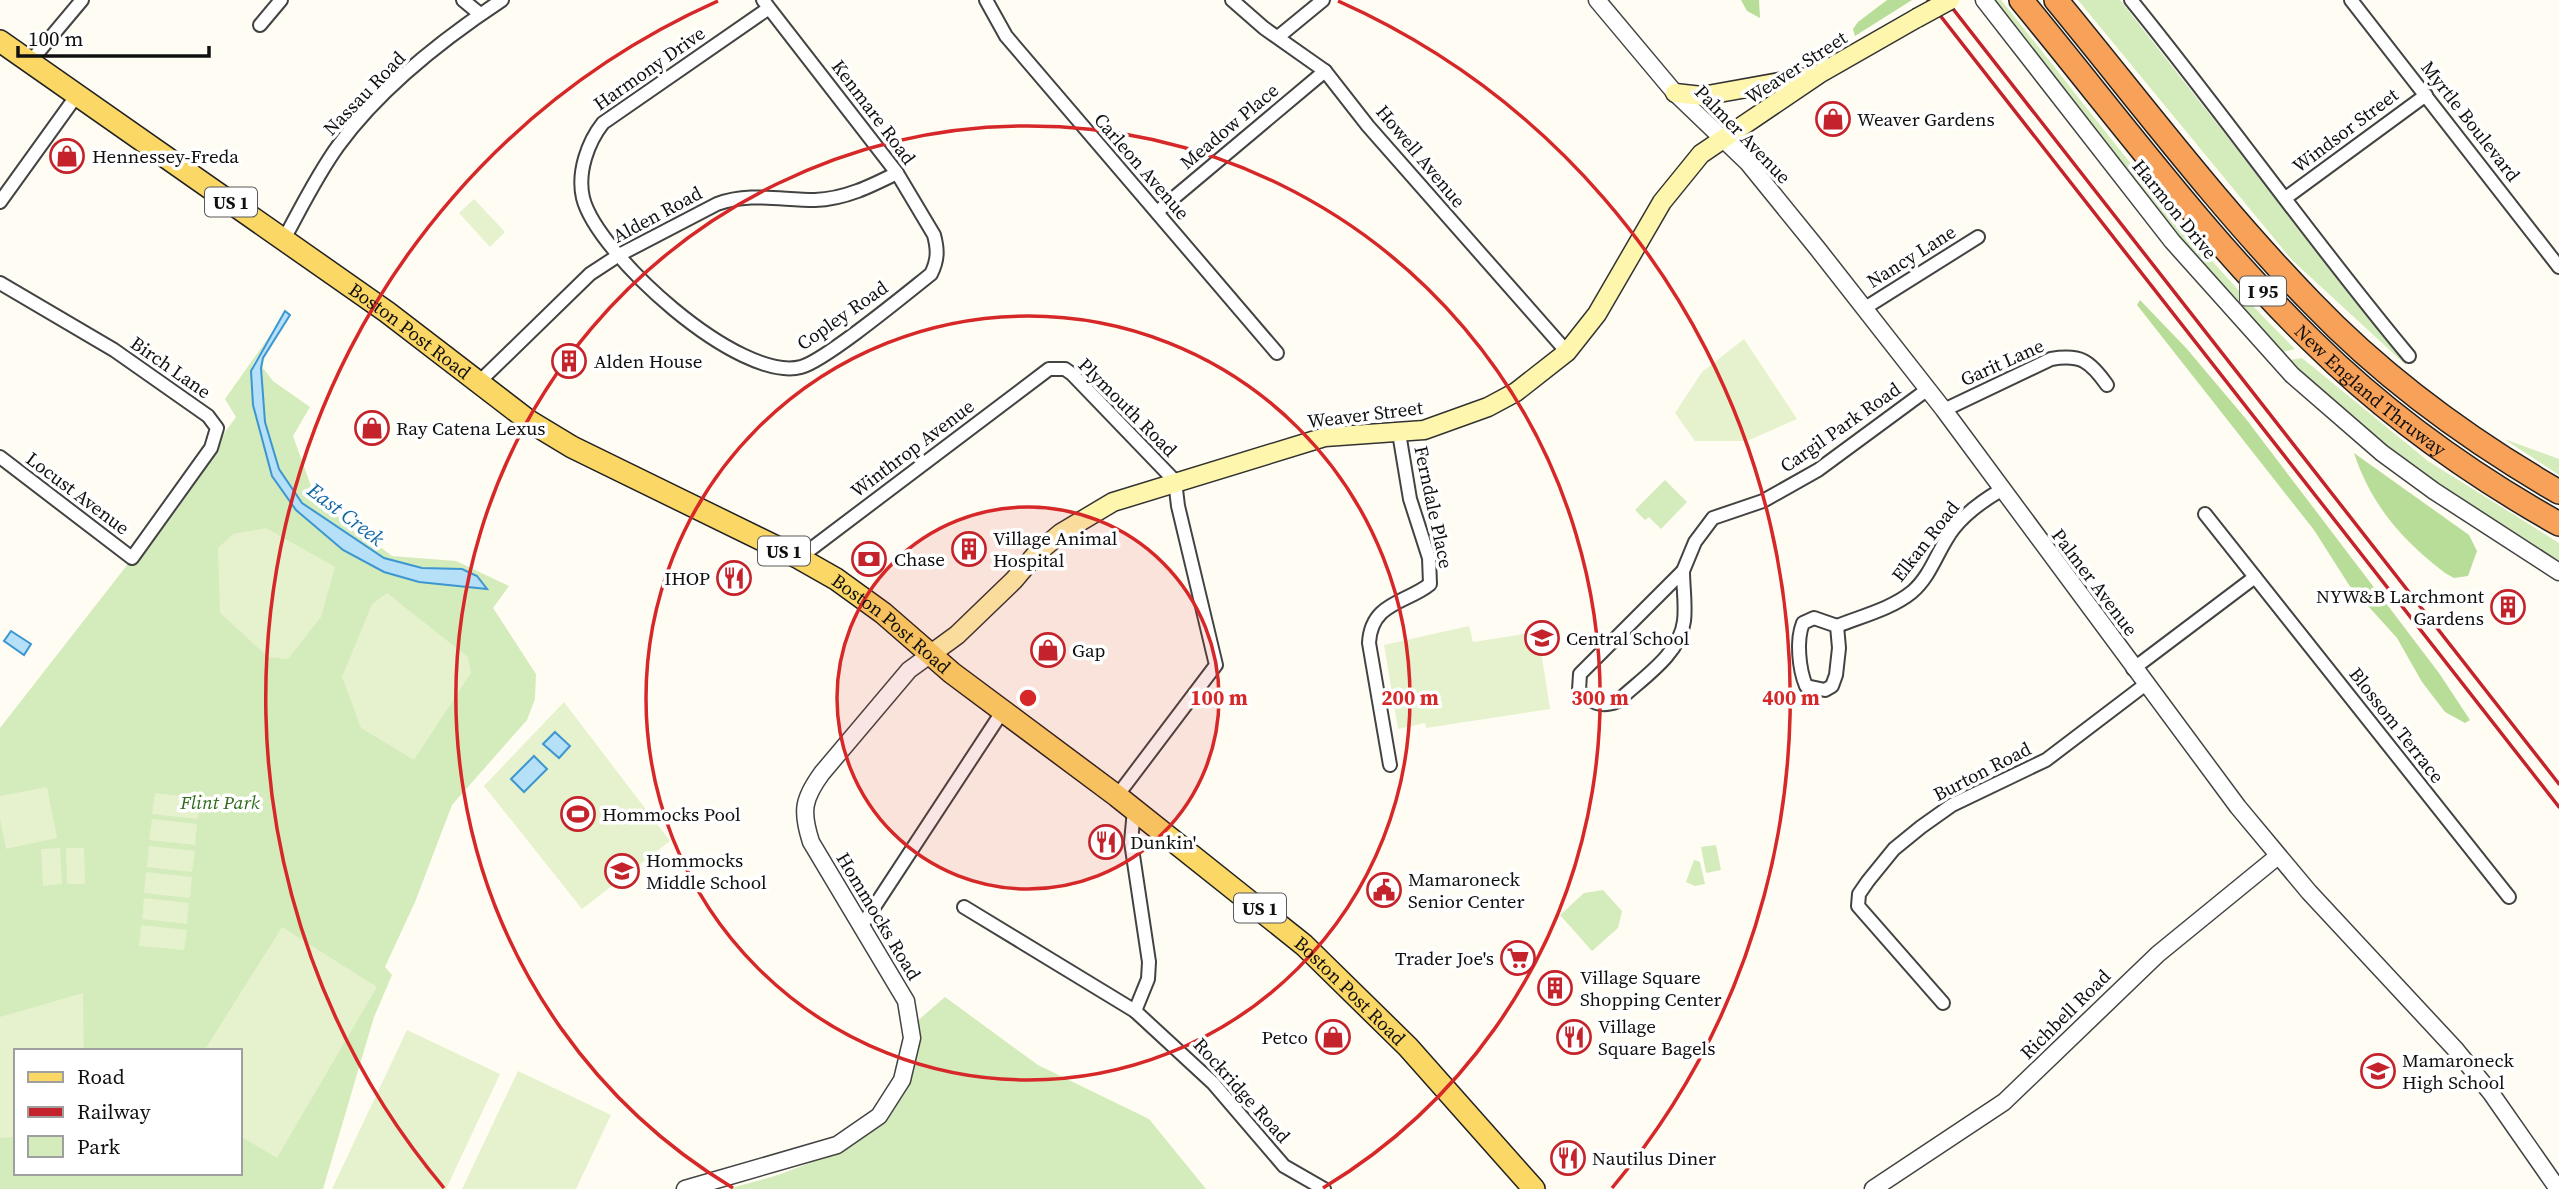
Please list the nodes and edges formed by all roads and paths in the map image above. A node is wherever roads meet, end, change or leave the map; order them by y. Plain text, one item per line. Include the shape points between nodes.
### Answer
1 (82, 0) edge
2 (281, 0) edge
3 (463, 0) edge
4 (502, 0) edge
5 (986, 0) edge
6 (1232, 0) edge
7 (1323, 0) edge
8 (1597, 0) edge
9 (1950, 0) edge
10 (1984, 0) edge
11 (2021, 0) edge
12 (2056, 0) edge
13 (2131, 0) edge
14 (2351, 0) edge
15 (766, 4) edge
16 (480, 14) junction
17 (260, 25) dead end
18 (1278, 37) junction
19 (0, 41) edge
20 (30, 62) junction
21 (1325, 71) junction
22 (1819, 74) junction
23 (1675, 93) junction
24 (77, 95) junction
25 (2426, 95) junction
26 (1722, 140) junction
27 (897, 173) junction
28 (2287, 197) junction
29 (0, 202) edge
30 (1157, 212) junction
31 (1978, 237) dead end
32 (284, 239) junction
33 (619, 255) junction
34 (937, 255) joint
35 (2559, 267) edge
36 (0, 283) edge
37 (1865, 308) junction
38 (1567, 352) junction
39 (1277, 353) dead end
40 (2409, 356) dead end
41 (1049, 369) joint
42 (478, 383) junction
43 (2107, 385) dead end
44 (1928, 389) junction
45 (1944, 410) junction
46 (1399, 433) junction
47 (0, 457) edge
48 (1175, 481) junction
49 (2001, 490) junction
50 (2559, 492) edge
51 (2206, 514) dead end
52 (2559, 524) edge
53 (132, 558) joint
54 (799, 558) junction
55 (1683, 571) junction
56 (2559, 572) edge
57 (2255, 577) junction
58 (1837, 626) junction
59 (931, 654) junction
60 (2133, 668) junction
61 (2146, 684) junction
62 (1002, 712) junction
63 (1390, 765) dead end
64 (1117, 796) junction
65 (1134, 810) junction
66 (2278, 856) junction
67 (2509, 897) dead end
68 (964, 907) dead end
69 (860, 926) junction
70 (1943, 1003) dead end
71 (1135, 1011) junction
72 (685, 1189) edge
73 (1324, 1189) edge
74 (1534, 1189) edge
75 (1873, 1189) edge
76 (2558, 1189) edge

1 - 20 street
2 - 17 street
3 - 16 street
4 - 16 street, Nassau Road
5 - 30 street, Carleon Avenue via 1006,36
6 - 18 street, Howell Avenue
7 - 18 street
8 - 23 street, Palmer Avenue
9 - 22 main road, Weaver Street, bridge
10 - 56 street, Harmon Drive via 2172,241 2292,375 2424,484
11 - 52 highway, New England Thruway / I 95 via 2219,241 2314,343 2420,434
12 - 50 highway, New England Thruway / I 95 via 2245,229 2314,305 2421,400
13 - 28 street
14 - 25 street, Myrtle Boulevard
15 - 27 street, Kenmare Road
15 - 33 street, Harmony Drive via 603,123 591,139 584,163 583,197
16 - 32 street, Nassau Road via 410,70 358,122 338,146
18 - 21 street, Howell Avenue
19 - 20 main road, Boston Post Road / US 1
20 - 24 main road, Boston Post Road / US 1
21 - 30 street, Meadow Place
21 - 38 street, Howell Avenue
22 - 23 main road via 1702,96
22 - 26 main road, Weaver Street
23 - 26 street, Palmer Avenue
24 - 29 street
24 - 32 main road, Boston Post Road / US 1
25 - 28 street, Windsor Street
25 - 35 street, Myrtle Boulevard
26 - 37 street, Palmer Avenue via 1748,163
26 - 38 main road, Weaver Street via 1702,154 1662,202 1616,284
27 - 33 street, Alden Road via 837,197 729,199
27 - 34 street, Kenmare Road via 934,235
28 - 40 street via 2330,262
30 - 39 street, Carleon Avenue
31 - 37 street, Nancy Lane
32 - 42 main road, Boston Post Road / US 1
33 - 34 street, Copley Road via 668,305 714,340 766,365 785,368 801,367 824,354 931,274
33 - 42 street, Alden Road via 590,274
36 - 53 street, Birch Lane via 114,350 208,416 218,428 211,448
37 - 44 street, Palmer Avenue
38 - 46 main road, Weaver Street via 1516,392 1488,407 1424,430
41 - 48 street, Plymouth Road via 1072,374
41 - 54 street, Winthrop Avenue
42 - 54 main road, Boston Post Road / US 1 via 572,447
43 - 45 street, Garit Lane via 2084,358 2051,359
44 - 45 street, Palmer Avenue
44 - 55 street, Cargil Park Road via 1818,470 1763,501 1713,518 1695,542
45 - 49 street, Palmer Avenue
46 - 48 main road, Weaver Street via 1325,437
46 - 63 street, Ferndale Place via 1409,499 1429,558 1430,584 1383,611 1369,631
47 - 53 street, Locust Avenue
48 - 59 main road, Weaver Street via 1113,502 1061,533 957,635
48 - 64 street via 1216,666
49 - 58 street, Elkan Road via 1954,528 1927,576 1913,591 1895,604
49 - 60 street, Palmer Avenue
51 - 57 street, Blossom Terrace
54 - 59 main road, Boston Post Road / US 1 via 836,579
55 - 55 street, Cargil Park Road via 1580,674 1579,690 1587,698 1596,704 1618,701 1672,649 1684,621
57 - 60 street
57 - 67 street, Blossom Terrace
58 - 58 street, Elkan Road via 1814,618 1803,622 1802,677 1813,689 1832,686
59 - 62 main road, Boston Post Road / US 1
59 - 69 street, Hommocks Road via 909,670 822,773 805,803 803,817 811,842
60 - 61 street, Palmer Avenue
61 - 66 street, Palmer Avenue
61 - 70 street, Burton Road via 2046,760 1952,805 1921,827 1894,849 1859,894 1858,906
62 - 64 main road, Boston Post Road / US 1
62 - 69 street
64 - 65 main road, Boston Post Road / US 1
65 - 71 street via 1131,842 1149,962 1148,979
65 - 74 main road, Boston Post Road / US 1 via 1274,920 1379,1016
66 - 75 street, Richbell Road via 2149,962 2004,1102
66 - 76 street, Palmer Avenue via 2456,1050
68 - 71 street, Rockridge Road
69 - 72 street, Hommocks Road via 906,1001 910,1020 908,1060 891,1100 872,1122 837,1145
71 - 73 street, Rockridge Road via 1213,1083 1284,1166

